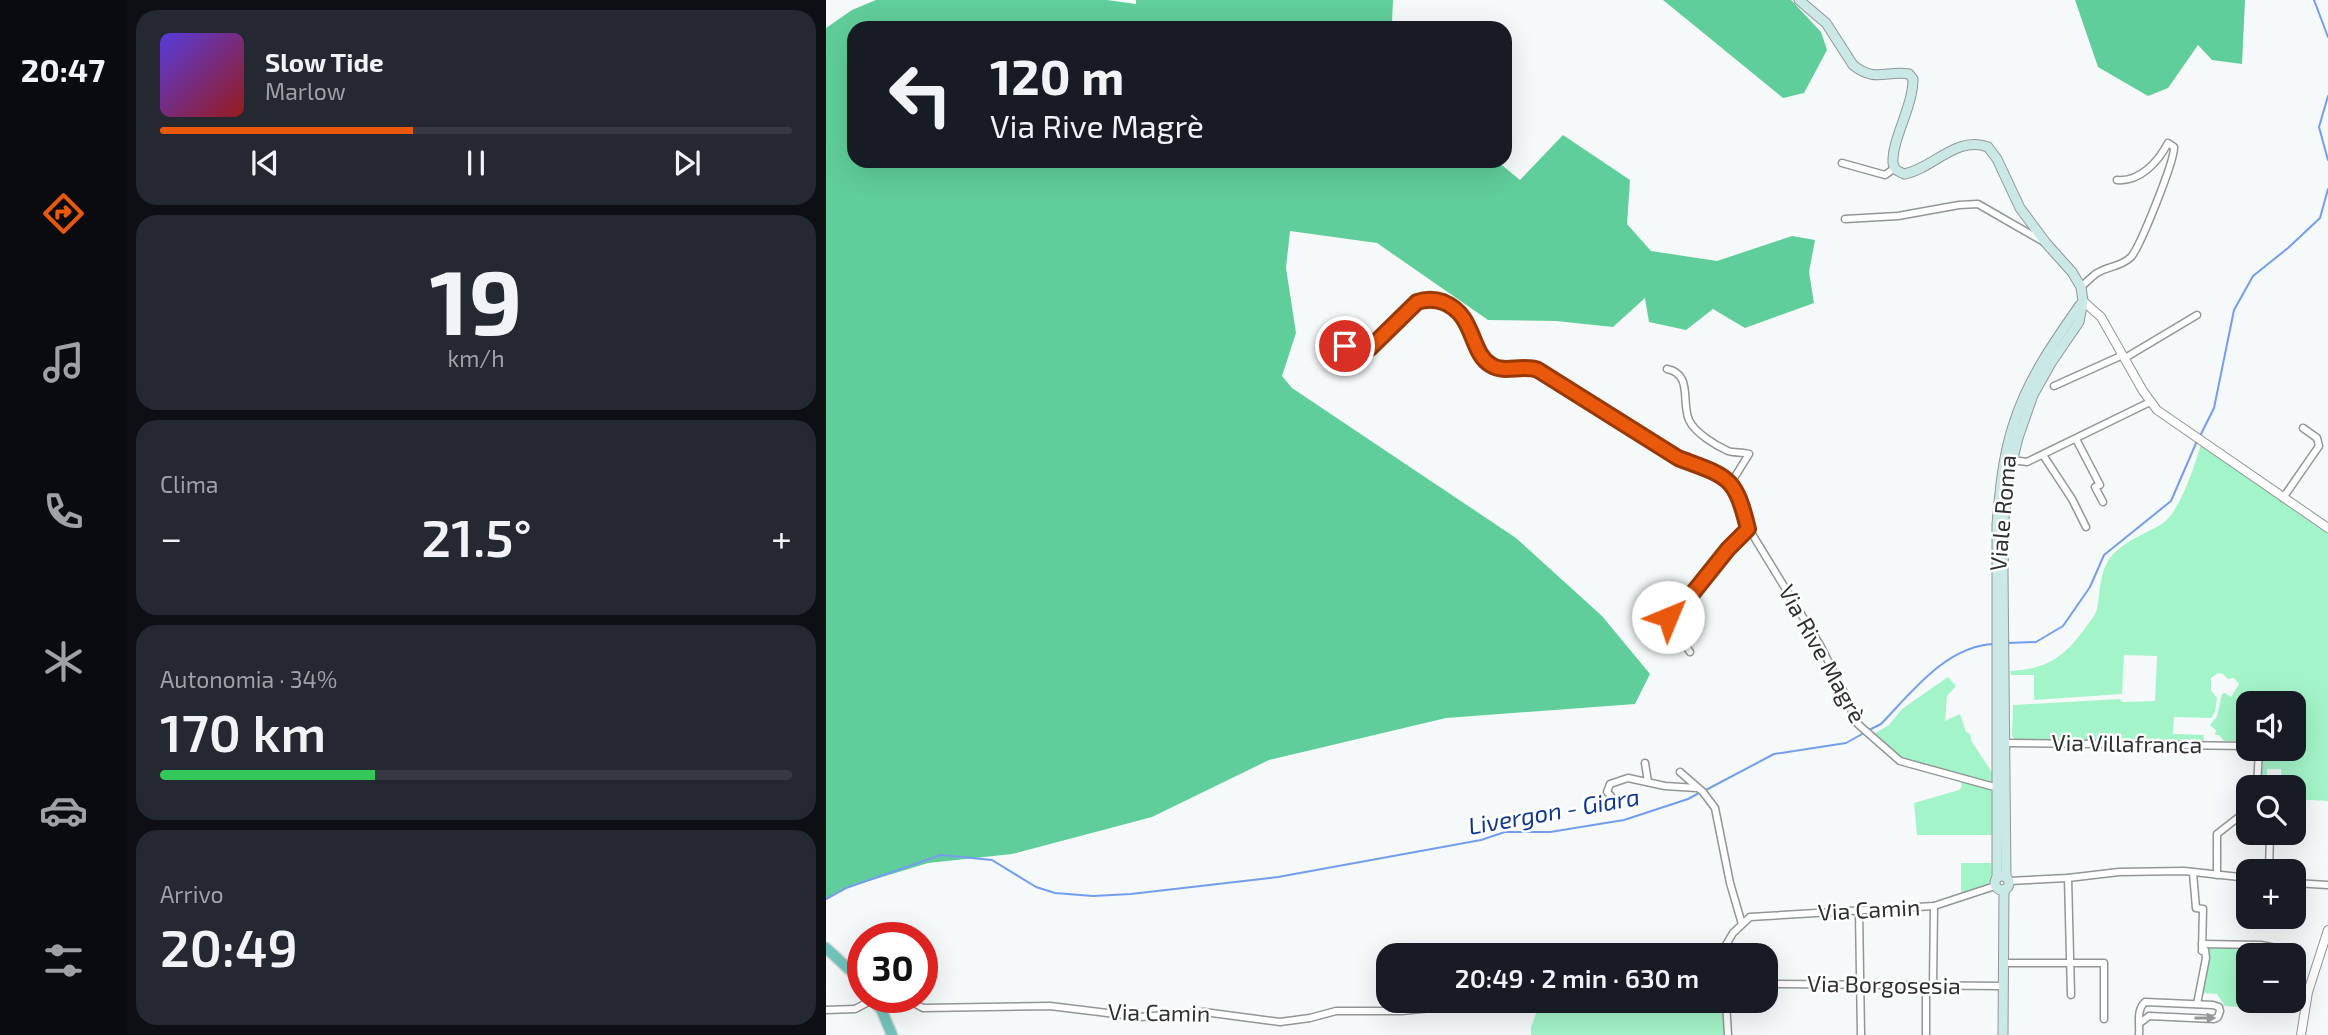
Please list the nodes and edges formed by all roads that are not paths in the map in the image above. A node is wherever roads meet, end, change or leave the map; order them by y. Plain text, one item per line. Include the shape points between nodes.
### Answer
1 (1799, 0) edge
2 (1842, 163) dead end
3 (1895, 168) junction
4 (2117, 180) dead end
5 (1845, 219) dead end
6 (2046, 243) junction
7 (2081, 287) junction
8 (2083, 300) junction
9 (2197, 315) dead end
10 (1330, 332) dead end
11 (2124, 357) junction
12 (1667, 369) dead end
13 (2054, 386) dead end
14 (2150, 402) junction
15 (2302, 428) dead end
16 (2076, 439) junction
17 (2043, 455) junction
18 (2012, 460) junction
19 (1731, 483) junction
20 (2283, 498) junction
21 (2103, 502) dead end
22 (2085, 527) dead end
23 (2328, 528) edge
24 (1748, 529) junction
25 (2000, 592) junction
26 (1690, 652) dead end
27 (2002, 743) junction
28 (2236, 746) edge
29 (1645, 763) dead end
30 (1680, 772) dead end
31 (1648, 782) junction
32 (1699, 788) junction
33 (2001, 788) junction
34 (1611, 796) dead end
35 (2236, 819) edge
36 (2193, 873) junction
37 (2217, 875) junction
38 (2236, 877) edge
39 (2068, 878) junction
40 (2002, 882) junction
41 (2306, 884) edge
42 (2328, 885) edge
43 (1934, 906) junction
44 (1859, 911) junction
45 (1742, 924) junction
46 (2328, 930) edge
47 (1730, 943) edge
48 (2236, 945) edge
49 (2202, 947) junction
50 (826, 948) edge
51 (2070, 961) junction
52 (2003, 962) junction
53 (847, 967) edge
54 (1778, 984) edge
55 (1861, 985) junction
56 (1929, 986) junction
57 (2002, 986) junction
58 (2071, 995) dead end
59 (2197, 1004) junction
60 (938, 1008) edge
61 (847, 1009) edge
62 (826, 1010) edge
63 (1376, 1010) edge
64 (2140, 1010) junction
65 (883, 1013) edge
66 (1727, 1013) edge
67 (2146, 1016) junction
68 (2104, 1019) dead end
69 (2140, 1023) junction
70 (892, 1035) edge
71 (1728, 1035) edge
72 (1860, 1035) edge
73 (1926, 1035) edge
74 (2003, 1035) edge
75 (2139, 1035) edge
76 (2301, 1035) edge

1 - 3 main road via 1826,23 1860,70 1877,75 1904,73 1913,79
2 - 3 street via 1885,175
3 - 6 main road via 1904,174 1914,172 1961,146 1988,147 2020,208
4 - 7 street via 2141,174 2168,144 2174,147 2134,253
5 - 6 street via 1978,204
6 - 7 main road
7 - 8 main road
8 - 11 street via 2101,317
8 - 18 main road, Viale Roma via 2079,322 2033,395
8 - 25 main road, Viale Roma via 2052,345 2013,424 1997,524
9 - 11 street
10 - 19 street via 1345,346 1363,351 1417,302 1440,301 1460,312 1488,363 1500,370 1521,366 1538,370 1678,458
11 - 13 street
11 - 14 street
12 - 19 street via 1682,378 1689,420 1696,429 1731,452 1749,454
14 - 16 street
14 - 20 street
15 - 20 street via 2317,438 2319,446
16 - 17 street
16 - 21 street via 2100,485 2095,487
17 - 18 street via 2024,463
17 - 22 street
18 - 25 main road, Viale Roma
19 - 24 street, Via Rive Magrè via 1741,498
20 - 23 street
24 - 26 street via 1692,594 1670,611 1670,623
24 - 33 street, Via Rive Magrè via 1820,645 1855,721 1910,766
25 - 27 main road, Viale Roma
27 - 28 street, Via Villafranca
27 - 33 main road, Viale Roma
29 - 31 street
30 - 32 street
31 - 32 street
31 - 34 street via 1628,778 1613,782 1607,789
32 - 45 street via 1711,800 1719,823
33 - 40 main road, Viale Roma
35 - 37 street via 2217,834
36 - 37 street, Via Camin
36 - 39 street, Via Camin via 2119,872
36 - 49 street via 2196,908 2203,909
37 - 38 street, Via Camin
39 - 40 street, Via Camin
39 - 51 street
40 - 43 street, Via Camin
40 - 52 main road, Viale Roma
41 - 42 street
43 - 44 street, Via Camin
43 - 56 street
44 - 45 street, Via Camin via 1777,914 1750,917
44 - 55 street
45 - 47 street
46 - 76 street via 2308,992
48 - 49 street
49 - 59 street via 2206,963
50 - 53 highway
51 - 52 street
51 - 58 street
51 - 68 street via 2102,962 2105,967
52 - 57 main road, Viale Roma
54 - 55 street, Via Borgosesia
55 - 56 street, Via Borgosesia
55 - 72 street
56 - 57 street, Via Borgosesia
56 - 73 street
57 - 74 main road, Viale Roma
59 - 64 street via 2149,1001
67 -> 59 street via 2218,1017 2219,1007
60 - 63 street, Via Camin via 1050,1006 1140,1017 1203,1013 1280,1022 1350,1010
61 - 62 street, bridge
64 - 67 street
64 - 69 street
65 - 70 highway
66 - 71 street
67 - 69 street
69 - 75 street

